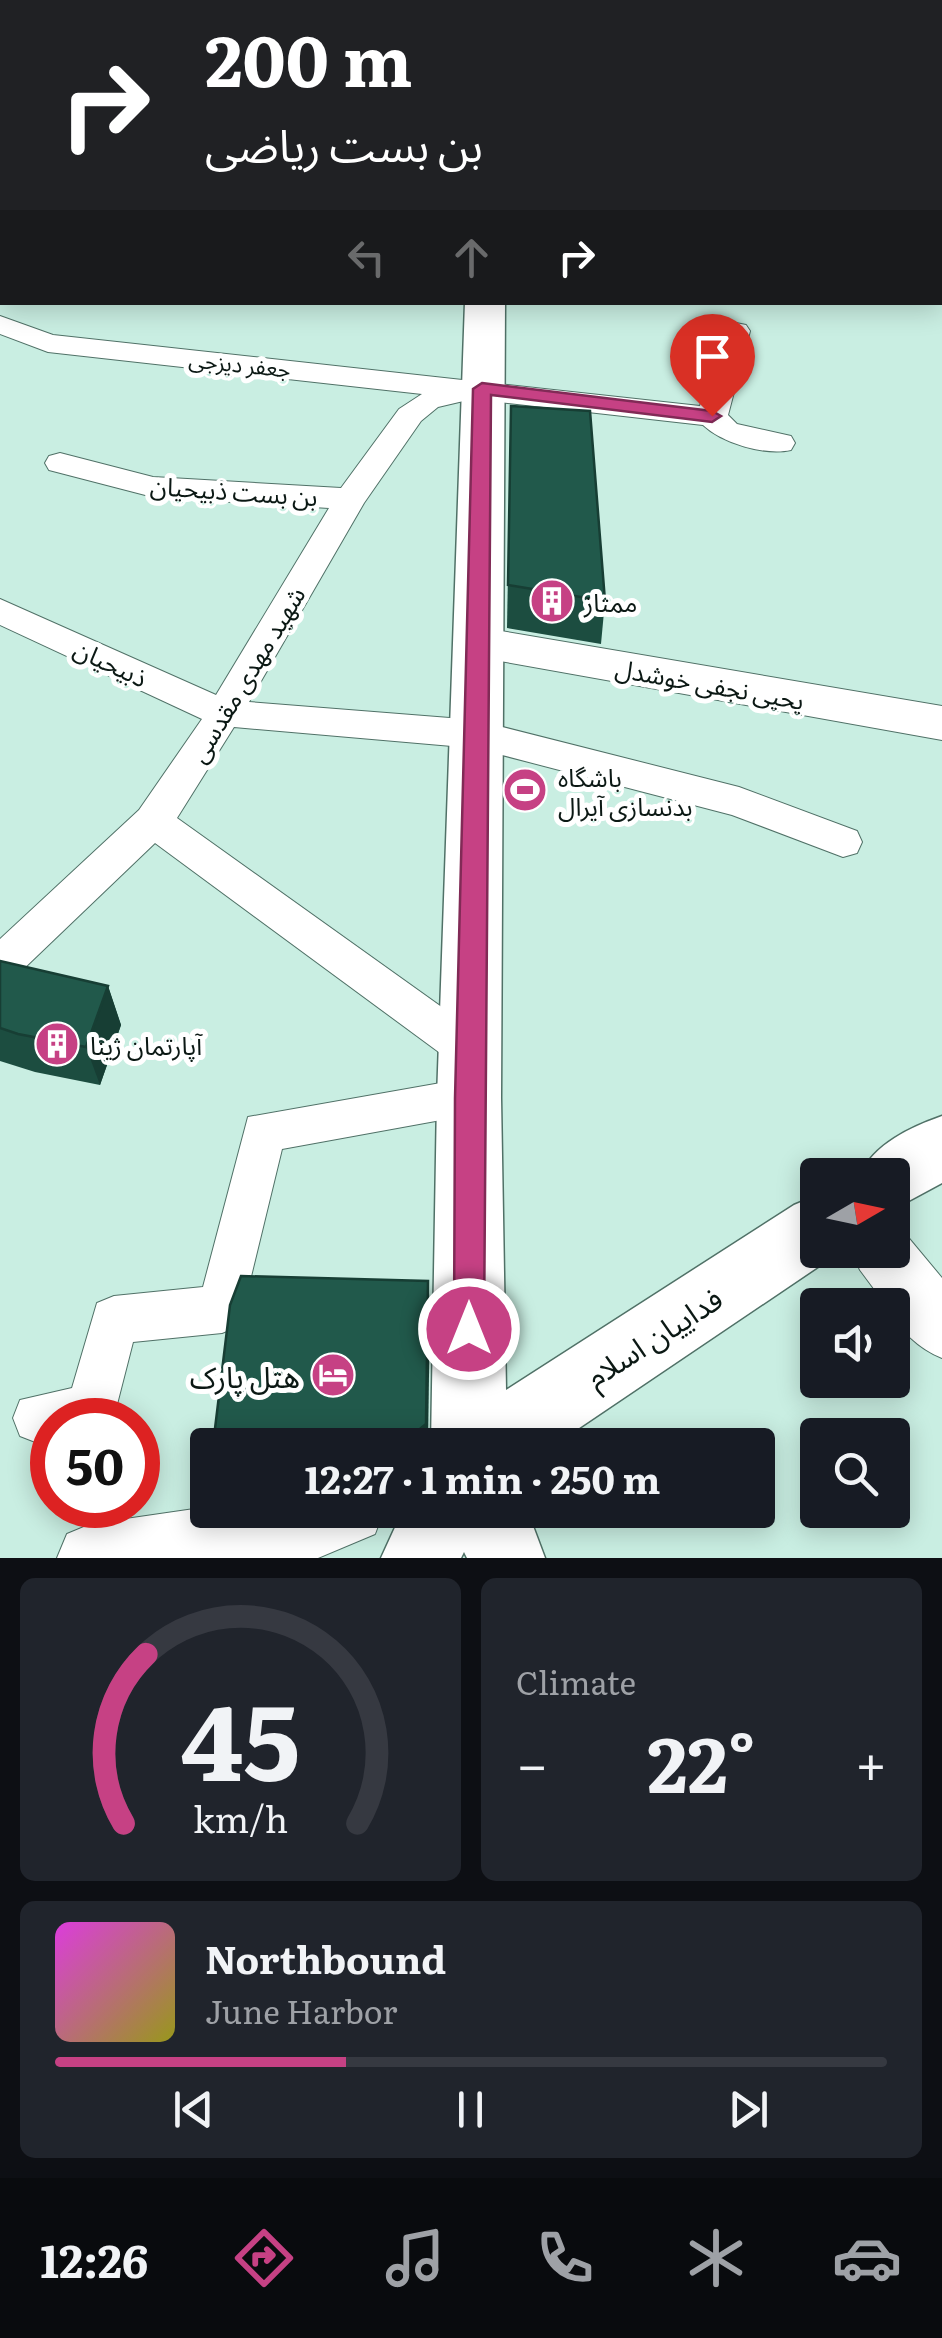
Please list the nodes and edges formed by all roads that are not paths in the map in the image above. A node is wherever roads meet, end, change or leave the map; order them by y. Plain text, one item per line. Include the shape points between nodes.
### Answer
1 (485, 305) edge
2 (0, 324) edge
3 (736, 331) dead end
4 (482, 389) junction
5 (712, 416) junction
6 (780, 443) dead end
7 (60, 463) dead end
8 (350, 499) junction
9 (0, 611) edge
10 (477, 643) junction
11 (222, 712) junction
12 (942, 723) edge
13 (476, 734) junction
14 (153, 822) junction
15 (844, 842) dead end
16 (8, 951) edge
17 (469, 1075) junction
18 (942, 1146) edge
19 (910, 1166) edge
20 (800, 1240) edge
21 (895, 1268) edge
22 (942, 1327) edge
23 (95, 1398) edge
24 (469, 1428) edge
25 (514, 1428) edge
26 (296, 1528) edge
27 (435, 1528) edge
28 (495, 1528) edge
29 (91, 1558) edge
30 (420, 1558) edge
31 (506, 1558) edge

1 - 4 main road
2 - 4 street, جعفر دیزجی via 48,343
3 - 5 street
4 - 5 street, جعفر دیزجی
4 - 8 street, شهید مهدی مقدسی via 428,401 410,415
4 - 10 main road
5 - 6 street, جعفر دیزجی via 727,430
7 - 8 street, بن بست ذبیحیان via 153,487
8 - 11 street, شهید مهدی مقدسی
9 - 11 street, ذبیحیان
10 - 12 street, یحیی نجفی خوشدل
10 - 13 main road
11 - 13 street, ذبیحیان
11 - 14 street, شهید مهدی مقدسی
13 - 15 street, ذبیحیان via 740,802
13 - 17 main road
14 - 16 street, شهید مهدی مقدسی
14 - 17 street
17 - 23 street via 264,1132 222,1308 114,1320
17 - 24 main road
18 - 19 main road
20 - 25 main road, فداییان اسلام
21 - 22 street
26 - 29 street
27 - 30 main road
28 - 31 main road

